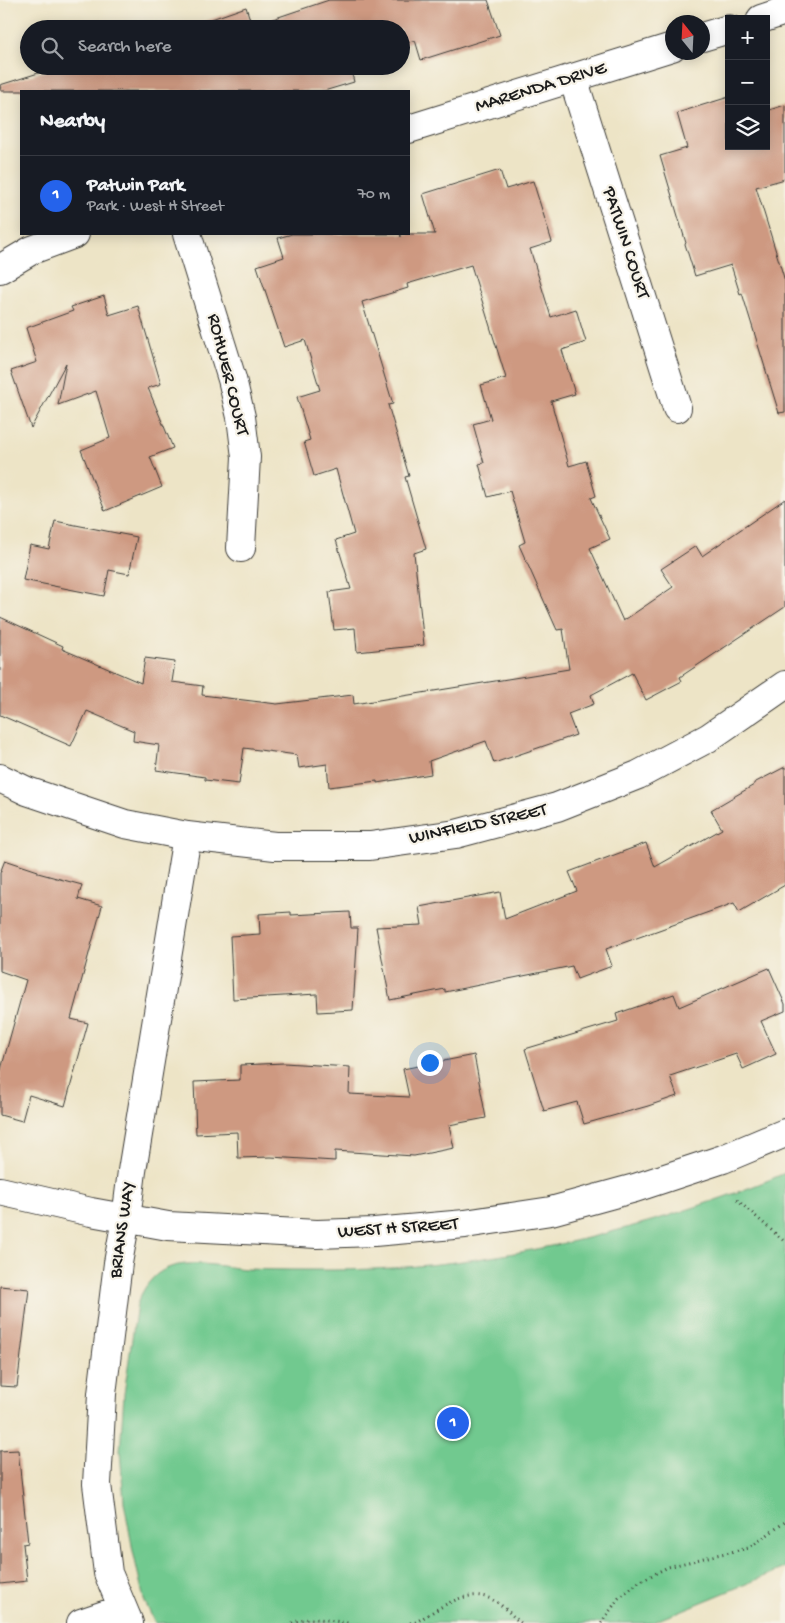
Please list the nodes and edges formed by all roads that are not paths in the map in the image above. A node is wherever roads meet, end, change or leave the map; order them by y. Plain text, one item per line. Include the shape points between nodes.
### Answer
1 (785, 11) edge
2 (770, 16) edge
3 (725, 30) edge
4 (710, 35) edge
5 (665, 48) edge
6 (573, 78) junction
7 (410, 129) edge
8 (72, 235) edge
9 (187, 235) edge
10 (0, 269) edge
11 (677, 408) dead end
12 (241, 548) dead end
13 (785, 685) edge
14 (0, 778) edge
15 (187, 836) junction
16 (785, 1133) edge
17 (0, 1191) edge
18 (126, 1219) junction
19 (125, 1616) edge
20 (81, 1623) edge

1 - 2 street
3 - 4 street
5 - 6 street, MARENDA DRIVE
6 - 7 street, MARENDA DRIVE
6 - 11 street, PATWIN COURT
8 - 10 street via 32,250
9 - 12 street, ROHWER COURT via 241,417 246,457
13 - 15 street, WINFIELD STREET via 708,738 638,775 557,807 456,834 370,846 275,846
14 - 15 street, WINFIELD STREET via 27,791 125,824
15 - 18 street, BRIANS WAY
16 - 18 street, WEST H STREET via 723,1159 635,1188 551,1211 465,1224 317,1234 168,1226
17 - 18 street, WEST H STREET
18 - 19 street, BRIANS WAY via 102,1394 97,1484 108,1573
19 - 20 street

